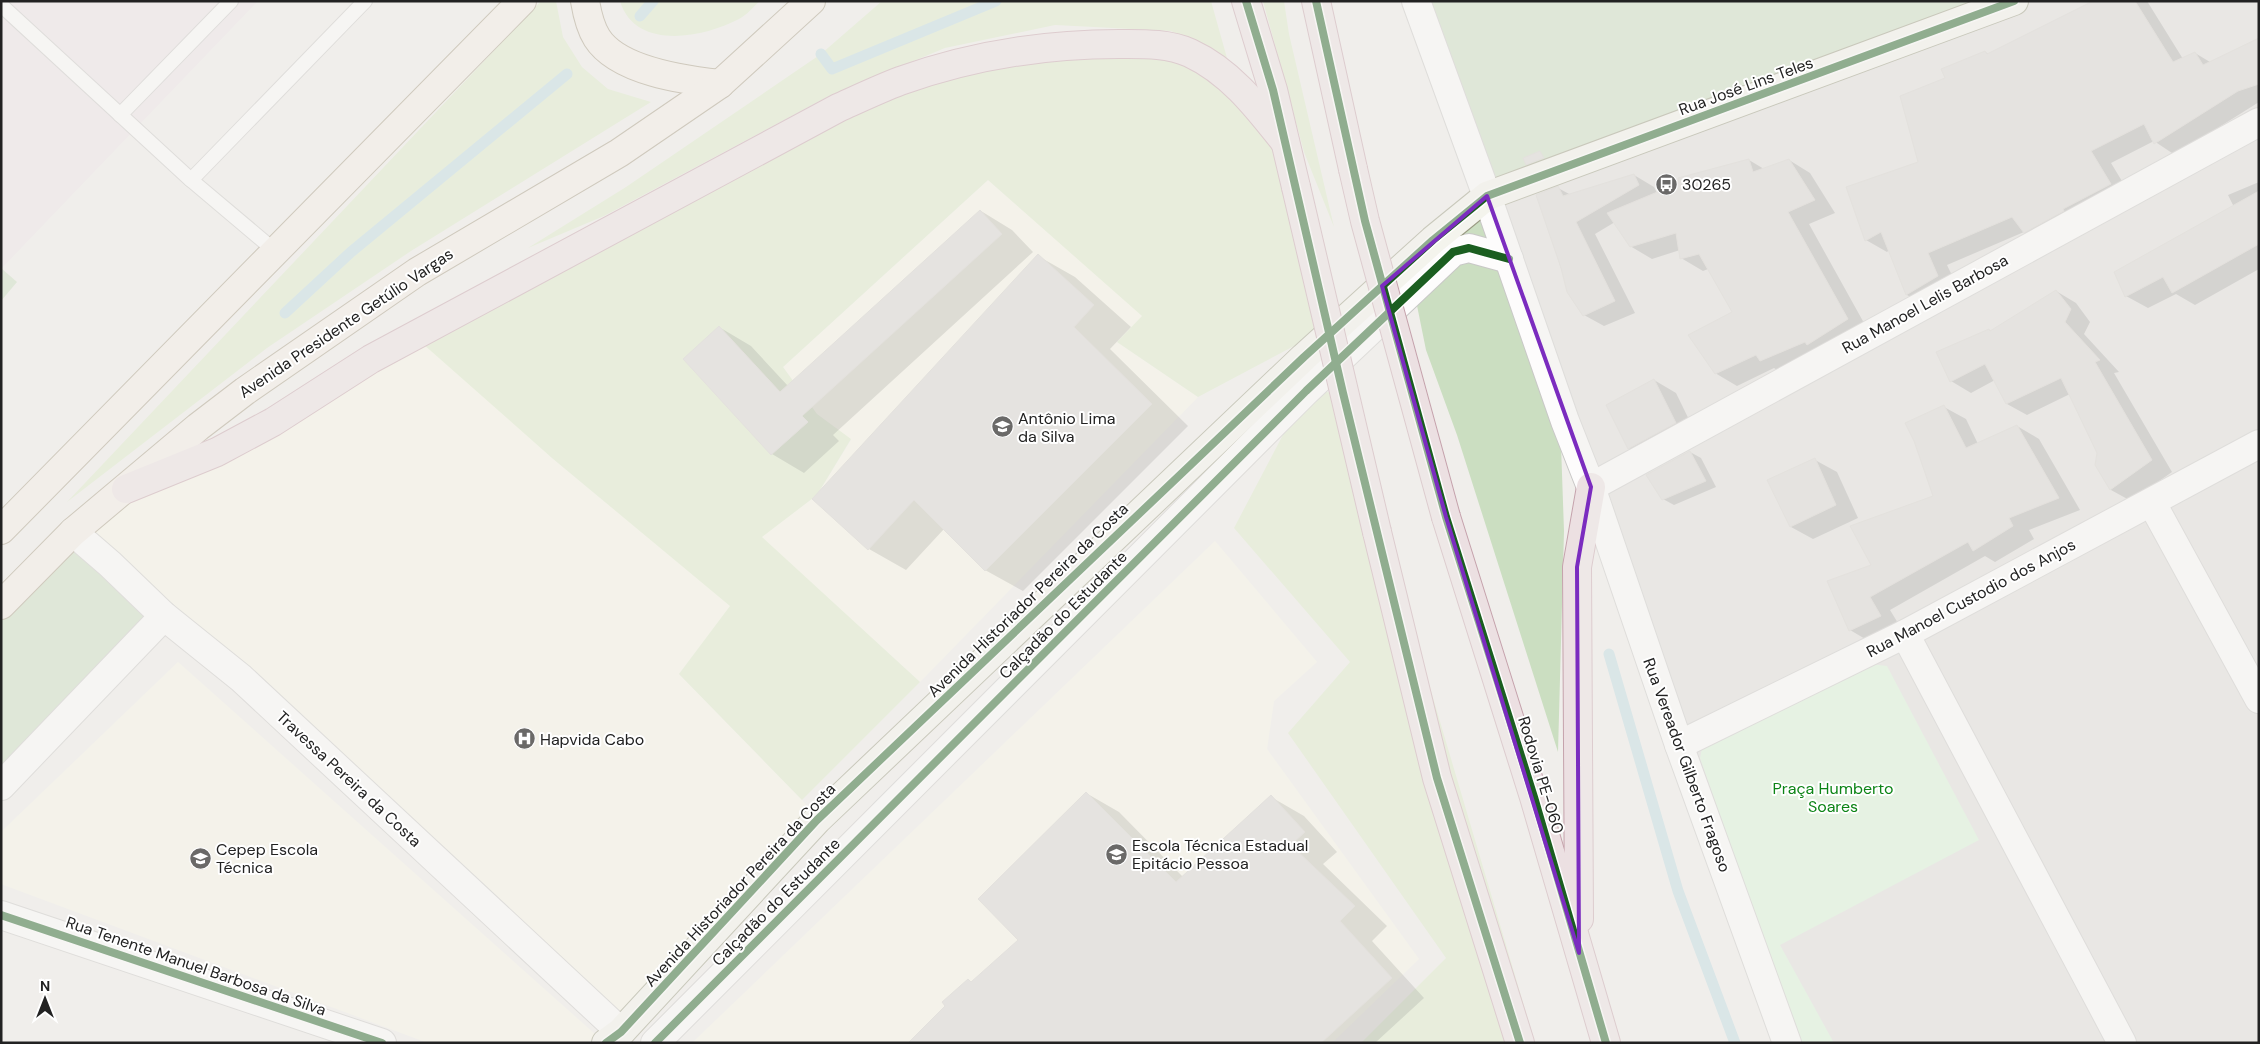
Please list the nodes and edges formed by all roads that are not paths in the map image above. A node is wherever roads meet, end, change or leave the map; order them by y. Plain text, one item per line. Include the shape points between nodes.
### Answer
1 (231, 1) edge
2 (365, 1) edge
3 (522, 1) edge
4 (585, 1) edge
5 (811, 1) edge
6 (1246, 1) edge
7 (1316, 1) edge
8 (1416, 1) edge
9 (2014, 1) edge
10 (1, 5) edge
11 (720, 84) junction
12 (120, 114) junction
13 (2259, 122) edge
14 (1285, 142) junction
15 (191, 180) junction
16 (1487, 196) junction
17 (274, 250) junction
18 (1508, 259) junction
19 (2259, 444) edge
20 (1591, 487) junction
21 (126, 489) junction
22 (2152, 503) junction
23 (1, 530) edge
24 (73, 532) junction
25 (1, 605) edge
26 (164, 616) junction
27 (1905, 634) junction
28 (2259, 699) edge
29 (1678, 745) junction
30 (1, 786) edge
31 (1, 915) edge
32 (1579, 953) junction
33 (614, 1038) edge
34 (382, 1043) edge
35 (655, 1043) edge
36 (1520, 1043) edge
37 (1606, 1043) edge
38 (1788, 1043) edge
39 (2122, 1043) edge

1 - 12 lane
2 - 15 lane
3 - 17 main road
4 - 11 main road via 597,39 620,59 679,79
5 - 11 main road, Avenida Presidente Getúlio Vargas
6 - 14 highway
7 - 32 highway, Rodovia PE-060, bridge via 1364,221 1446,517
8 - 16 street, Rua Vereador Gilberto Fragoso
9 - 16 street, Rua José Lins Teles
10 - 12 lane
11 - 21 main road, Avenida Presidente Getúlio Vargas via 619,153 417,272 221,409
12 - 15 lane
13 - 20 street, Rua Manoel Lelis Barbosa
14 - 21 highway via 1239,87 1202,59 1170,46 1101,44 1048,48 996,54 944,67 890,85 764,146 371,359 273,422 225,448
14 - 36 highway, bridge via 1436,778
15 - 17 lane
16 - 18 street, Rua Vereador Gilberto Fragoso
16 - 33 street, Avenida Historiador Pereira da Costa via 1433,240 1304,357 817,820
17 - 23 main road
18 - 20 street, Rua Vereador Gilberto Fragoso
18 - 35 street, Calçadão do Estudante via 1469,248 1454,252 1306,392
19 - 22 street, Rua Manoel Custodio dos Anjos
20 - 29 street, Rua Vereador Gilberto Fragoso
20 - 32 highway via 1577,567
21 - 24 main road, Avenida Presidente Getúlio Vargas
22 - 27 street, Rua Manoel Custodio dos Anjos
22 - 28 street
24 - 25 main road, Avenida Presidente Getúlio Vargas
24 - 26 street, Travessa Pereira da Costa
26 - 30 street
26 - 33 street, Travessa Pereira da Costa via 240,678
27 - 29 street, Rua Manoel Custodio dos Anjos
27 - 39 street
29 - 38 street, Rua Vereador Gilberto Fragoso
31 - 34 street, Rua Tenente Manuel Barbosa da Silva
32 - 37 highway, Rodovia PE-060

